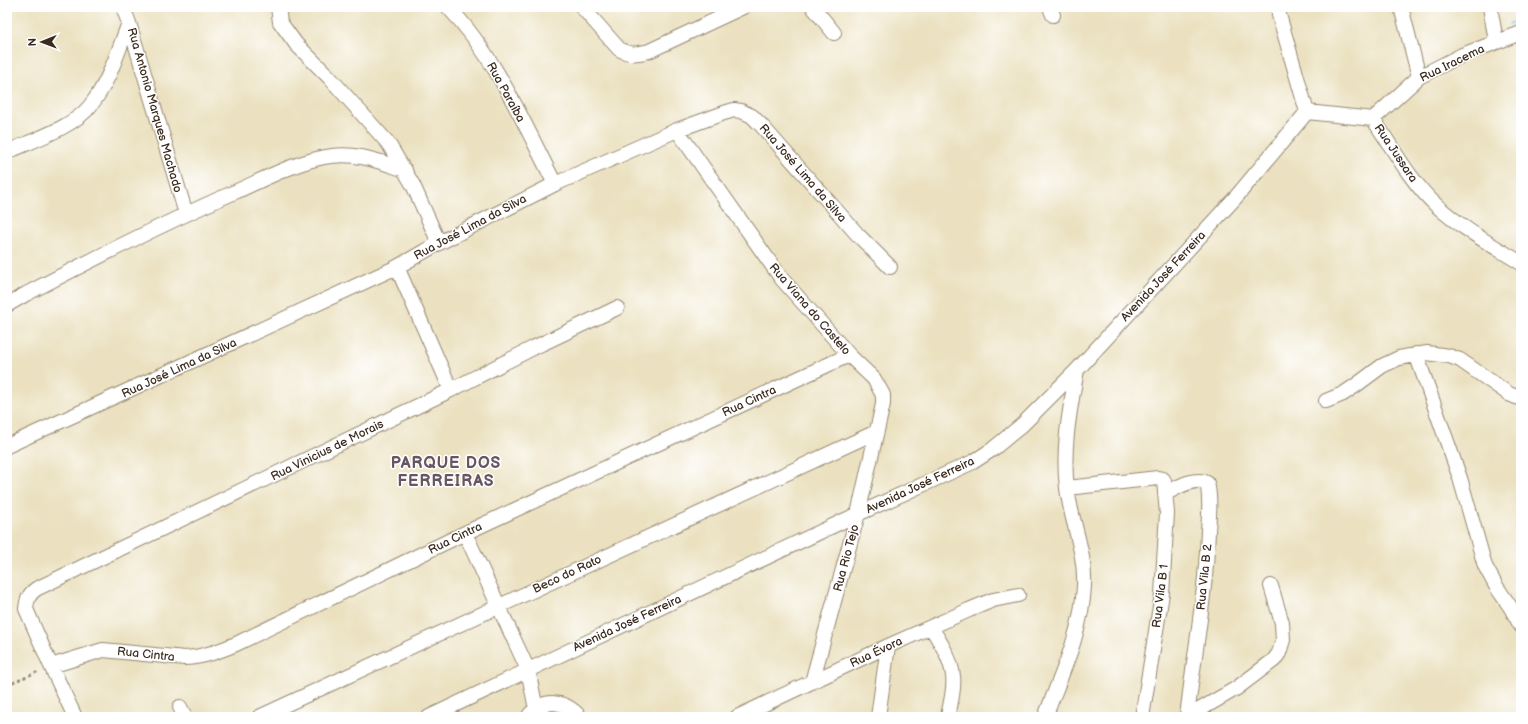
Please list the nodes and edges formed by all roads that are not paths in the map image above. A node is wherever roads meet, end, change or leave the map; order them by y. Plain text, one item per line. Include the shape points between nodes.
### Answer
1 (123, 7) edge
2 (278, 7) edge
3 (448, 7) edge
4 (582, 7) edge
5 (743, 7) edge
6 (813, 7) edge
7 (1266, 7) edge
8 (1401, 7) edge
9 (1490, 7) edge
10 (1279, 11) edge
11 (129, 23) junction
12 (834, 33) dead end
13 (1521, 33) edge
14 (1496, 41) junction
15 (1419, 78) junction
16 (1307, 112) junction
17 (1374, 119) junction
18 (677, 130) junction
19 (7, 152) edge
20 (405, 170) junction
21 (554, 184) junction
22 (186, 214) junction
23 (439, 243) junction
24 (1521, 264) edge
25 (397, 266) junction
26 (890, 267) dead end
27 (7, 305) edge
28 (617, 308) dead end
29 (1416, 354) junction
30 (849, 355) junction
31 (1077, 370) junction
32 (451, 390) junction
33 (1521, 399) edge
34 (1326, 401) dead end
35 (876, 432) junction
36 (7, 446) edge
37 (1067, 488) junction
38 (1165, 494) junction
39 (858, 514) junction
40 (465, 533) junction
41 (1271, 586) dead end
42 (1018, 595) dead end
43 (499, 606) junction
44 (1521, 626) edge
45 (931, 627) junction
46 (888, 646) junction
47 (51, 666) junction
48 (528, 670) junction
49 (812, 682) junction
50 (532, 713) edge
51 (75, 717) edge
52 (259, 717) edge
53 (429, 717) edge
54 (580, 717) edge
55 (737, 717) edge
56 (878, 717) edge
57 (948, 717) edge
58 (1045, 717) edge
59 (1142, 717) edge
60 (1187, 717) edge

1 - 11 street, Rua Antonio Marques Machado
2 - 20 street via 280,22 296,44 370,122 388,143
3 - 21 street, Rua Paraíba via 459,18 490,62
4 - 5 street via 619,49 637,54 649,51
6 - 12 street
7 - 10 street
8 - 15 street
9 - 14 street, Rua Iracema
10 - 16 street
11 - 19 street via 102,89 89,108 52,132
11 - 22 street, Rua Antonio Marques Machado
13 - 14 street, Rua Iracema
14 - 15 street, Rua Iracema via 1462,55
15 - 17 street, Rua Iracema
16 - 17 street, Rua Jussara
16 - 31 street, Avenida José Ferreira via 1236,196
17 - 24 street, Rua Jussara via 1420,187 1435,204 1454,220
18 - 21 street, Rua José Lima da Silva
18 - 26 street, Rua José Lima da Silva via 734,110 752,116 858,235
18 - 30 street, Rua Viana do Castelo via 781,278
20 - 22 street via 371,158 326,156 302,163
20 - 23 street
21 - 23 street, Rua José Lima da Silva
22 - 27 street
23 - 25 street, Rua José Lima da Silva
25 - 32 street
25 - 36 street, Rua José Lima da Silva
28 - 32 street, Rua Vinicius de Morais
29 - 33 street via 1439,354 1460,360 1509,394
29 - 34 street via 1382,366 1355,386
29 - 44 street via 1460,478 1485,566
30 - 35 street, Rua Viana do Castelo via 874,379 883,395
30 - 40 street, Rua Cintra
31 - 37 street via 1067,428
31 - 39 street, Avenida José Ferreira via 1022,425 993,449 973,462
32 - 47 street, Rua Vinicius de Morais via 30,593 26,609
35 - 39 street, Rua Rio Tejo
35 - 43 street, Beco do Rato
37 - 38 street, Rua Vila B 1 via 1158,478 1163,479
37 - 58 street via 1082,556 1084,586 1071,650
38 - 59 street, Rua Vila B 1 via 1167,513 1162,594
38 - 60 street, Rua Vila B 2 via 1200,480 1207,483 1208,487 1207,567
39 - 48 street, Avenida José Ferreira
39 - 49 street, Rua Rio Tejo
40 - 43 street
40 - 47 street, Rua Cintra via 212,654 185,658 103,650
41 - 60 street via 1284,640 1274,660 1237,688
42 - 45 street, Rua Évora via 994,600
43 - 48 street
43 - 52 street, Beco do Rato
45 - 46 street, Rua Évora
45 - 57 street via 947,654 953,676
46 - 49 street, Rua Évora
46 - 56 street
47 - 51 street
48 - 50 street
48 - 53 street, Avenida José Ferreira
49 - 55 street, Rua Évora
50 - 54 street via 545,704 555,703 573,710

